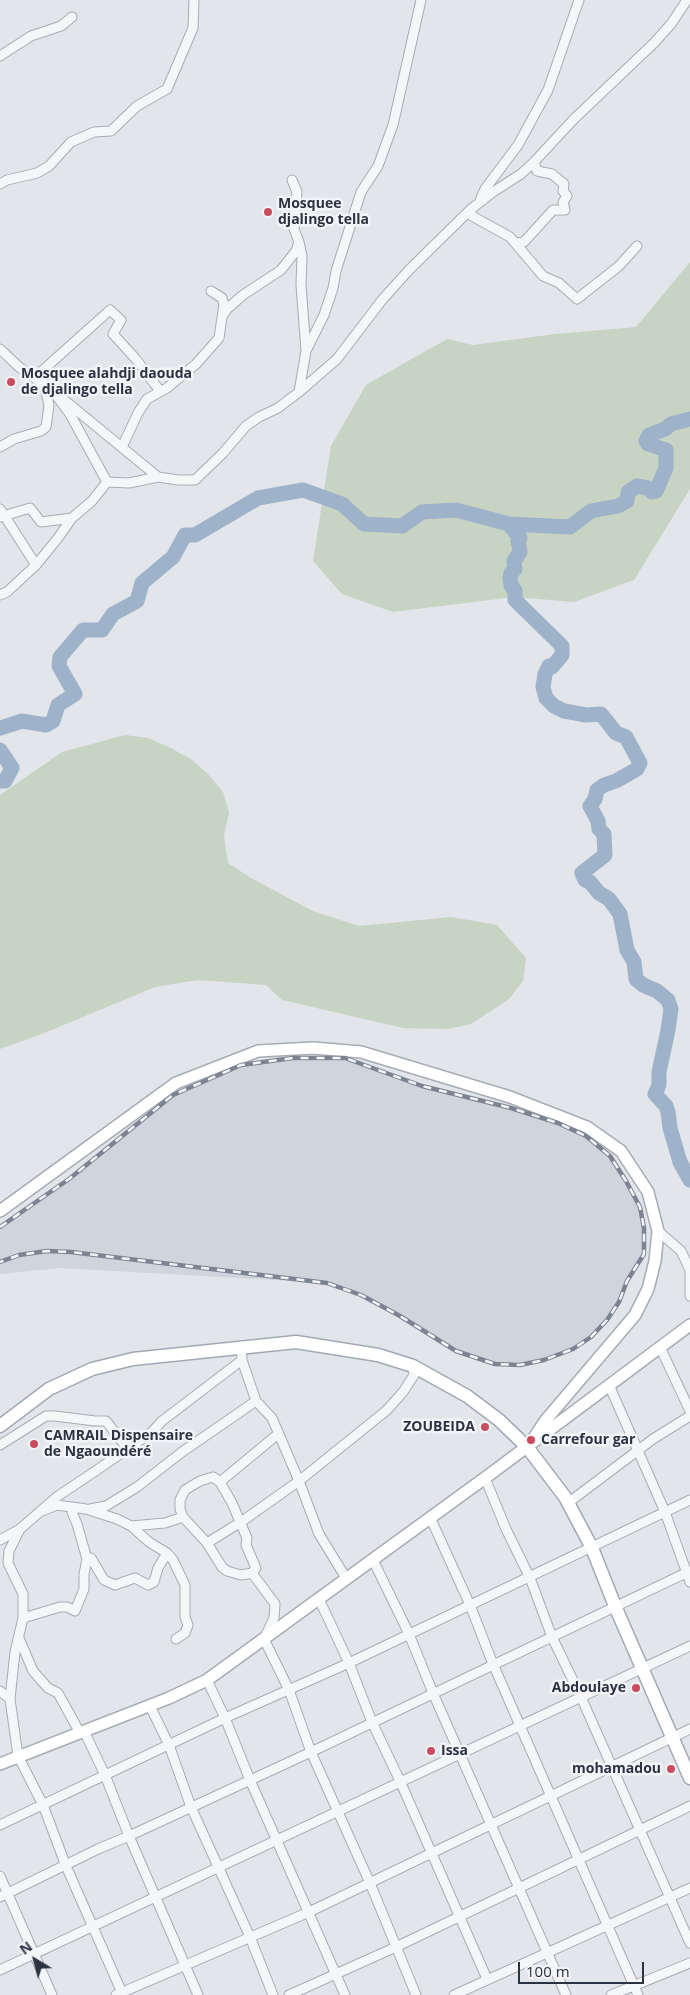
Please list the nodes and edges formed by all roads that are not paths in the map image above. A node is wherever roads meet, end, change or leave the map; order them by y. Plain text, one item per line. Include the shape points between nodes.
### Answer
1 (194, 0) edge
2 (421, 0) edge
3 (578, 0) edge
4 (687, 0) edge
5 (72, 17) dead end
6 (0, 56) edge
7 (534, 162) junction
8 (292, 180) dead end
9 (0, 184) edge
10 (480, 201) junction
11 (470, 210) junction
12 (299, 242) junction
13 (517, 243) junction
14 (637, 246) dead end
15 (211, 291) dead end
16 (223, 316) junction
17 (0, 349) edge
18 (306, 352) junction
19 (34, 378) junction
20 (44, 385) junction
21 (53, 391) junction
22 (160, 391) junction
23 (299, 392) junction
24 (122, 447) junction
25 (0, 448) edge
26 (158, 477) junction
27 (107, 482) junction
28 (1, 514) edge
29 (72, 518) junction
30 (36, 565) junction
31 (0, 595) edge
32 (0, 1211) edge
33 (658, 1231) junction
34 (690, 1296) edge
35 (690, 1325) edge
36 (241, 1346) junction
37 (660, 1347) junction
38 (242, 1360) junction
39 (413, 1366) junction
40 (609, 1385) junction
41 (256, 1401) junction
42 (690, 1411) edge
43 (690, 1416) edge
44 (0, 1426) edge
45 (278, 1434) junction
46 (0, 1445) edge
47 (528, 1446) junction
48 (128, 1448) junction
49 (638, 1451) junction
50 (485, 1478) junction
51 (299, 1480) junction
52 (220, 1482) junction
53 (58, 1496) junction
54 (690, 1500) edge
55 (568, 1503) junction
56 (73, 1507) junction
57 (86, 1509) junction
58 (665, 1512) junction
59 (37, 1513) junction
60 (183, 1517) junction
61 (430, 1517) junction
62 (241, 1522) junction
63 (131, 1526) junction
64 (20, 1529) junction
65 (0, 1540) edge
66 (207, 1543) junction
67 (592, 1548) junction
68 (167, 1553) junction
69 (87, 1560) junction
70 (373, 1560) junction
71 (252, 1573) junction
72 (689, 1575) edge
73 (346, 1578) junction
74 (530, 1578) junction
75 (319, 1599) junction
76 (470, 1605) junction
77 (615, 1606) junction
78 (23, 1618) junction
79 (409, 1634) junction
80 (552, 1637) junction
81 (19, 1638) junction
82 (176, 1639) dead end
83 (264, 1639) junction
84 (690, 1646) edge
85 (349, 1664) junction
86 (493, 1664) junction
87 (642, 1667) junction
88 (207, 1680) junction
89 (289, 1690) junction
90 (0, 1691) edge
91 (433, 1693) junction
92 (581, 1697) junction
93 (10, 1699) junction
94 (150, 1706) junction
95 (226, 1718) junction
96 (372, 1722) junction
97 (520, 1725) junction
98 (690, 1729) edge
99 (82, 1732) junction
100 (673, 1737) junction
101 (169, 1745) junction
102 (311, 1752) junction
103 (460, 1754) junction
104 (18, 1756) junction
105 (0, 1764) edge
106 (612, 1767) junction
107 (105, 1775) junction
108 (690, 1778) edge
109 (250, 1780) junction
110 (400, 1781) junction
111 (552, 1795) junction
112 (43, 1805) junction
113 (690, 1806) edge
114 (191, 1808) junction
115 (338, 1812) junction
116 (0, 1825) edge
117 (492, 1825) junction
118 (641, 1830) junction
119 (129, 1836) junction
120 (277, 1838) junction
121 (432, 1853) junction
122 (579, 1859) junction
123 (66, 1866) junction
124 (217, 1868) junction
125 (0, 1876) edge
126 (370, 1883) junction
127 (519, 1888) junction
128 (690, 1888) edge
129 (3, 1895) edge
130 (156, 1896) junction
131 (669, 1896) junction
132 (309, 1912) junction
133 (458, 1917) junction
134 (607, 1924) junction
135 (93, 1926) junction
136 (250, 1938) junction
137 (690, 1943) edge
138 (396, 1947) junction
139 (546, 1952) junction
140 (34, 1954) junction
141 (690, 1963) edge
142 (186, 1965) junction
143 (0, 1970) edge
144 (336, 1975) junction
145 (487, 1979) junction
146 (634, 1985) junction
147 (121, 1994) edge
148 (52, 1995) edge
149 (198, 1995) edge
150 (273, 1995) edge
151 (289, 1995) edge
152 (345, 1995) edge
153 (416, 1995) edge
154 (454, 1995) edge
155 (566, 1995) edge
156 (611, 1995) edge
157 (638, 1995) edge

1 - 9 street via 194,28 167,89 137,106 111,131 94,132 71,142 49,166
2 - 18 street via 393,125 378,166 362,192 324,315
3 - 10 street via 548,90 518,145
4 - 7 street via 655,42
5 - 6 street via 61,26 31,36
7 - 10 street
7 - 13 street via 537,171 552,174 564,184 567,196 563,202 565,210 553,210 524,242
8 - 12 street via 297,192 294,229
10 - 11 street
11 - 13 street via 472,216
11 - 23 street via 382,300 337,359
12 - 16 street via 281,270 231,305
12 - 18 street
13 - 14 street via 543,276 559,283 577,300 619,266
15 - 16 street via 222,298
16 - 22 street via 217,342 196,364
17 - 19 street
18 - 23 street
19 - 20 street
19 - 22 street via 110,310 121,320 113,334
20 - 21 street
20 - 25 street via 49,405 46,427
21 - 24 street
21 - 27 street via 70,414
22 - 24 street via 143,404
23 - 26 street via 246,426 195,480
24 - 26 street
26 - 27 street via 129,483
27 - 29 street
28 - 29 street via 30,508 41,522
28 - 30 street
29 - 30 street
30 - 31 street
32 - 33 street via 176,1083 258,1051 313,1048 361,1052 510,1097 587,1127 621,1151 648,1192
33 - 34 street via 681,1251 690,1270
33 - 47 street via 648,1289 635,1316
35 - 37 street
36 - 38 street
36 - 39 main road via 296,1342 378,1355
36 - 44 main road via 133,1359 92,1370 49,1389
37 - 40 street
37 - 42 street
38 - 41 street
38 - 48 street
39 - 47 main road via 467,1396
39 - 51 street via 414,1375 387,1410
40 - 47 street
40 - 49 street
41 - 45 street via 272,1418
41 - 57 street via 115,1501
43 - 49 street
45 - 51 street
45 - 52 street
46 - 48 street via 46,1416 55,1416 106,1421
47 - 50 street
47 - 55 main road
48 - 53 street
49 - 55 street
49 - 58 street
50 - 61 street
50 - 74 street
51 - 62 street
51 - 73 street via 319,1534
52 - 60 street via 213,1477 185,1490 180,1500
52 - 62 street
53 - 57 street
53 - 59 street
54 - 58 street
55 - 67 main road
56 - 57 street
56 - 59 street via 57,1505
56 - 69 street
57 - 63 street
58 - 67 street
58 - 72 street
59 - 64 street
60 - 63 street via 165,1523
60 - 66 street
61 - 70 street
61 - 76 street
62 - 66 street
62 - 71 street via 256,1568
63 - 68 street
64 - 65 street
64 - 78 street via 9,1552 8,1563 23,1594
66 - 71 street via 227,1572
67 - 74 street
67 - 77 main road
68 - 69 street via 154,1582 148,1585 135,1578 115,1585 104,1580 91,1558
68 - 82 street via 185,1585 188,1624 185,1633
69 - 78 street via 84,1589 75,1611 60,1607
70 - 73 street
70 - 79 street
71 - 83 street via 274,1604 274,1618
72 - 77 street
73 - 75 street
74 - 76 street
74 - 80 street
75 - 83 street
75 - 85 street
76 - 79 street
76 - 86 street
77 - 80 street
77 - 87 main road
78 - 81 street
79 - 85 street
79 - 91 street
80 - 86 street
80 - 92 street
81 - 93 street
81 - 99 street via 33,1671 58,1694
83 - 88 street
83 - 89 street
84 - 87 street
85 - 89 street
85 - 96 street
86 - 91 street
86 - 97 street
87 - 92 street
87 - 100 main road
88 - 94 street
88 - 95 street
89 - 95 street
89 - 102 street
90 - 93 street
91 - 96 street
91 - 103 street
92 - 97 street
92 - 106 street
93 - 104 street
94 - 99 street
94 - 101 street
95 - 101 street
95 - 109 street
96 - 102 street
96 - 110 street
97 - 103 street
97 - 111 street
98 - 100 street
99 - 104 street
99 - 107 street
100 - 106 street
100 - 108 main road
101 - 107 street
101 - 114 street
102 - 109 street
102 - 115 street
103 - 110 street
103 - 117 street
104 - 105 street
104 - 112 street
106 - 111 street
106 - 118 street
107 - 112 street
107 - 119 street
109 - 114 street
109 - 120 street
110 - 115 street
110 - 121 street
111 - 117 street
111 - 122 street
112 - 116 street
112 - 123 street
113 - 118 street
114 - 119 street
114 - 124 street
115 - 120 street
115 - 126 street
117 - 121 street
117 - 127 street
118 - 122 street
118 - 131 street
119 - 123 street
119 - 130 street
120 - 124 street
120 - 132 street
121 - 126 street
121 - 133 street
122 - 127 street
122 - 134 street
123 - 129 street
123 - 135 street
124 - 130 street
124 - 136 street
125 - 129 street
126 - 132 street
126 - 138 street
127 - 133 street
127 - 139 street
128 - 131 street
129 - 140 street
130 - 135 street
130 - 142 street
131 - 134 street
131 - 137 street
132 - 136 street
132 - 144 street
133 - 138 street
133 - 145 street
134 - 139 street
134 - 146 street
135 - 140 street
135 - 147 street
136 - 142 street
136 - 150 street
138 - 144 street
138 - 153 street
139 - 145 street
139 - 155 street
140 - 143 street
140 - 148 street
141 - 146 street
142 - 147 street
142 - 149 street
144 - 151 street
144 - 152 street
145 - 154 street
146 - 156 street
146 - 157 street

